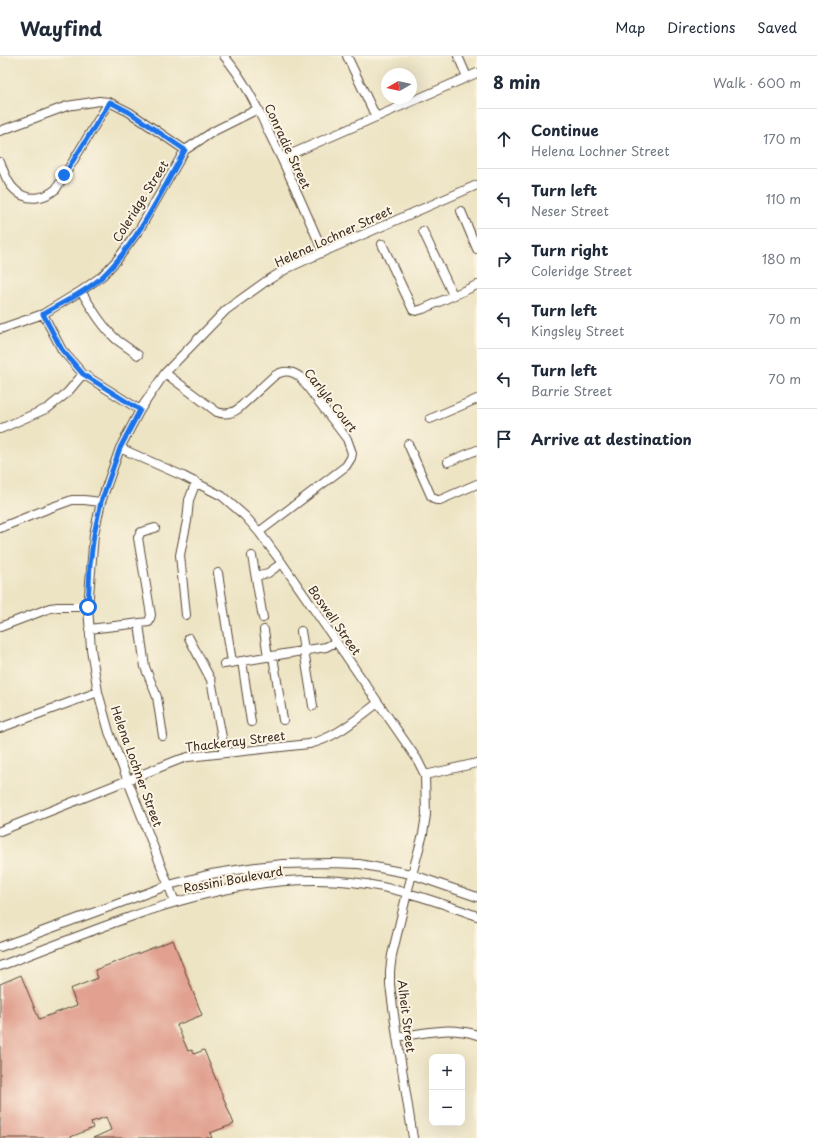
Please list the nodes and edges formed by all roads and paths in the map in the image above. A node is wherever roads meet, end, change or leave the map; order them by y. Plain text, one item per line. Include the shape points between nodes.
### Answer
1 (224, 56) edge
2 (347, 56) edge
3 (458, 56) edge
4 (477, 73) edge
5 (467, 77) junction
6 (110, 102) junction
7 (258, 109) junction
8 (376, 117) junction
9 (0, 132) edge
10 (185, 150) junction
11 (282, 158) junction
12 (0, 162) edge
13 (477, 185) edge
14 (461, 211) dead end
15 (423, 231) dead end
16 (382, 244) dead end
17 (477, 249) edge
18 (323, 252) junction
19 (477, 285) edge
20 (82, 291) junction
21 (453, 296) junction
22 (43, 314) junction
23 (0, 329) edge
24 (138, 355) dead end
25 (165, 373) junction
26 (83, 374) junction
27 (477, 399) edge
28 (140, 410) junction
29 (430, 419) dead end
30 (0, 430) edge
31 (408, 444) dead end
32 (120, 448) junction
33 (477, 450) edge
34 (448, 462) dead end
35 (196, 482) junction
36 (477, 484) edge
37 (101, 502) junction
38 (0, 528) edge
39 (155, 528) dead end
40 (260, 532) junction
41 (252, 556) dead end
42 (282, 563) junction
43 (218, 573) dead end
44 (256, 576) junction
45 (88, 607) junction
46 (186, 615) dead end
47 (263, 618) dead end
48 (139, 624) junction
49 (0, 627) edge
50 (90, 629) junction
51 (264, 630) dead end
52 (301, 631) dead end
53 (189, 638) dead end
54 (336, 642) junction
55 (304, 651) junction
56 (270, 656) junction
57 (242, 661) junction
58 (98, 692) junction
59 (378, 703) junction
60 (313, 706) dead end
61 (283, 720) dead end
62 (251, 722) dead end
63 (0, 728) edge
64 (163, 736) dead end
65 (225, 753) junction
66 (477, 763) edge
67 (425, 775) junction
68 (128, 779) junction
69 (0, 831) edge
70 (411, 874) junction
71 (170, 886) junction
72 (407, 893) junction
73 (477, 897) edge
74 (176, 902) junction
75 (477, 916) edge
76 (0, 946) edge
77 (0, 966) edge
78 (477, 1035) edge
79 (397, 1037) junction
80 (413, 1138) edge

1 - 7 street, Conradie Street
2 - 8 street
3 - 5 street
4 - 5 street
5 - 8 street
6 - 9 street via 99,100 67,106
6 - 10 street
6 - 12 street via 56,189 49,195 32,198 16,191 8,182
7 - 10 street, Coleridge Street via 214,131
7 - 11 street, Conradie Street
8 - 11 street
10 - 20 street, Coleridge Street via 139,230 122,254 102,276
11 - 18 street, Conradie Street
13 - 18 street, Helena Lochner Street
14 - 17 street
15 - 21 street
16 - 21 street via 413,310 423,309
18 - 25 street, Helena Lochner Street via 288,268 226,310
19 - 21 street
20 - 22 street, Coleridge Street
20 - 24 street via 107,329 117,340
22 - 23 street, Coleridge Street
22 - 26 street via 62,350
25 - 28 street, Helena Lochner Street
25 - 40 street, Carlyle Court via 217,412 228,414 238,409 280,372 296,373 347,438 352,453 346,466
26 - 28 street
26 - 30 street via 67,393 48,408
27 - 29 street
28 - 32 street, Helena Lochner Street
31 - 36 street via 436,500
32 - 35 street, Boswell Street
32 - 37 street, Helena Lochner Street
33 - 34 street
35 - 40 street, Boswell Street via 222,496
35 - 46 street via 189,500 180,555
37 - 38 street via 66,502
37 - 45 street, Helena Lochner Street via 90,565
39 - 48 street via 141,532 138,538 151,615 149,622
40 - 42 street, Boswell Street
41 - 44 street
42 - 44 street via 268,573
42 - 54 street, Boswell Street
43 - 57 street via 228,663
44 - 47 street
45 - 49 street via 50,608
45 - 50 street, Helena Lochner Street
48 - 50 street
48 - 64 street via 145,667 157,697
50 - 58 street, Helena Lochner Street
51 - 56 street
52 - 55 street
53 - 65 street via 211,680
54 - 55 street via 326,648
54 - 59 street, Boswell Street
55 - 56 street
55 - 60 street
56 - 57 street
56 - 61 street
57 - 62 street
58 - 63 street
58 - 68 street, Helena Lochner Street
59 - 65 street, Thackeray Street via 340,732 320,742
59 - 67 street, Boswell Street via 417,759
65 - 68 street, Thackeray Street via 188,757
66 - 67 street
67 - 70 street, Boswell Street via 426,815
68 - 69 street, Thackeray Street
68 - 71 street, Helena Lochner Street
70 - 71 street, Rossini Boulevard via 359,864 283,864 217,873
70 - 72 street, Alheit Street
70 - 73 street, Rossini Boulevard
71 - 74 street, Helena Lochner Street
71 - 76 street, Rossini Boulevard
72 - 74 street, Rossini Boulevard via 351,882 291,881 245,887
72 - 75 street, Rossini Boulevard
72 - 79 street, Alheit Street via 390,971
74 - 77 street, Rossini Boulevard via 146,910
78 - 79 street via 449,1030
79 - 80 street, Alheit Street

